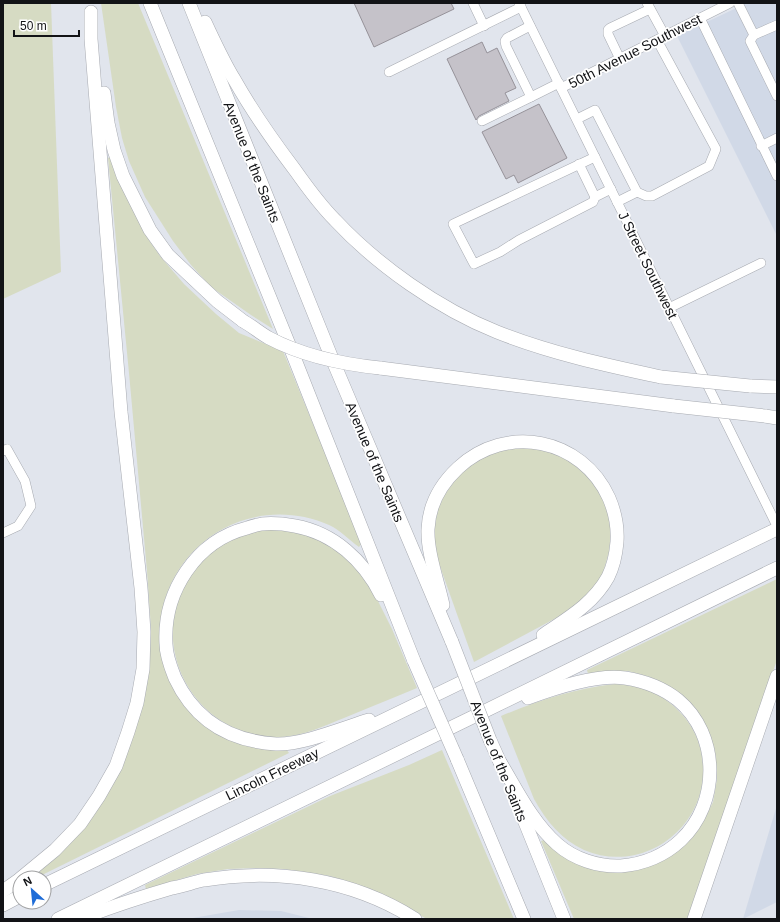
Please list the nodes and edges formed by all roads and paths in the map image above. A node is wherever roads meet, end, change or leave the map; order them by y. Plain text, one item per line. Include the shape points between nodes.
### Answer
1 (150, 3) edge
2 (189, 3) edge
3 (194, 3) edge
4 (473, 3) edge
5 (738, 3) edge
6 (725, 4) edge
7 (520, 5) edge
8 (649, 6) edge
9 (90, 8) edge
10 (700, 18) junction
11 (777, 25) edge
12 (484, 26) junction
13 (530, 26) junction
14 (754, 35) junction
15 (662, 38) junction
16 (620, 59) junction
17 (389, 72) dead end
18 (560, 86) junction
19 (777, 96) edge
20 (531, 97) junction
21 (577, 119) junction
22 (482, 121) dead end
23 (777, 138) edge
24 (761, 146) junction
25 (595, 157) junction
26 (579, 164) junction
27 (777, 176) edge
28 (611, 189) junction
29 (637, 192) junction
30 (595, 197) junction
31 (617, 202) junction
32 (761, 263) dead end
33 (669, 308) junction
34 (777, 387) edge
35 (771, 417) edge
36 (3, 450) edge
37 (777, 528) edge
38 (3, 533) edge
39 (777, 568) edge
40 (452, 642) junction
41 (414, 661) junction
42 (500, 664) junction
43 (777, 676) edge
44 (411, 707) junction
45 (464, 722) junction
46 (500, 762) junction
47 (31, 870) edge
48 (52, 881) edge
49 (12, 884) edge
50 (3, 891) edge
51 (12, 900) edge
52 (3, 905) edge
53 (58, 919) edge
54 (80, 919) edge
55 (415, 919) edge
56 (524, 919) edge
57 (564, 919) edge
58 (694, 919) edge

1 - 41 highway via 290,346
2 - 40 highway, Avenue of the Saints via 333,361
3 - 34 highway, bridge via 233,78 270,137 301,179 334,220 361,245 423,293 496,331 543,349 584,360 661,378
4 - 12 street
5 - 14 street
6 - 10 street, 50th Avenue Southwest
7 - 12 street
7 - 13 street, J Street Southwest
8 - 15 street
8 - 16 street via 608,30
9 - 35 highway, bridge via 114,150 123,176 150,230 168,255 217,301 269,338 318,357 351,365
9 - 47 highway via 121,412 141,588 143,669 137,703 116,766 80,824
10 - 15 street, 50th Avenue Southwest
10 - 24 street
11 - 14 street
12 - 17 street
13 - 18 street, J Street Southwest
13 - 20 street via 507,38 506,46
14 - 19 street via 750,41
15 - 16 street, 50th Avenue Southwest
15 - 29 street via 716,150 709,166 652,196
16 - 18 street, 50th Avenue Southwest
18 - 20 street, 50th Avenue Southwest
18 - 21 street, J Street Southwest
20 - 22 street, 50th Avenue Southwest
21 - 25 street, J Street Southwest
21 - 29 street via 595,110
23 - 24 street
24 - 27 street
25 - 26 street
25 - 28 street, J Street Southwest
26 - 30 street
26 - 30 street via 453,224 474,264 593,202
28 - 30 street
28 - 31 street, J Street Southwest
29 - 31 street
31 - 33 street, J Street Southwest
32 - 33 street
33 - 37 street, J Street Southwest
36 - 38 street via 7,449 25,481 31,506 18,526
37 - 42 highway
39 - 45 highway
40 - 42 highway via 428,530 434,500 443,484 452,473 478,452 506,443 537,442 566,451 599,480 612,507 618,534 613,564 608,576 590,601
40 - 46 highway, Avenue of the Saints, bridge
41 - 44 highway via 377,588 362,565 342,546 326,536 306,528 283,524 261,524 240,530 221,538 203,551 178,584 166,623 166,645 170,666 179,687 203,717 218,728 238,737 277,744 304,740
41 - 56 highway, bridge
42 - 44 highway, Lincoln Freeway
43 - 58 highway
44 - 48 highway, Lincoln Freeway
45 - 46 highway via 574,683 624,678 643,682 660,688 678,700 690,713 708,750 709,786 697,821 671,849 654,859 634,865 611,866 572,855 557,844 539,825
45 - 53 highway
46 - 57 highway, Avenue of the Saints
49 - 50 highway
51 - 52 highway
54 - 55 highway via 118,904 203,880 264,875 319,881 350,889 377,899

